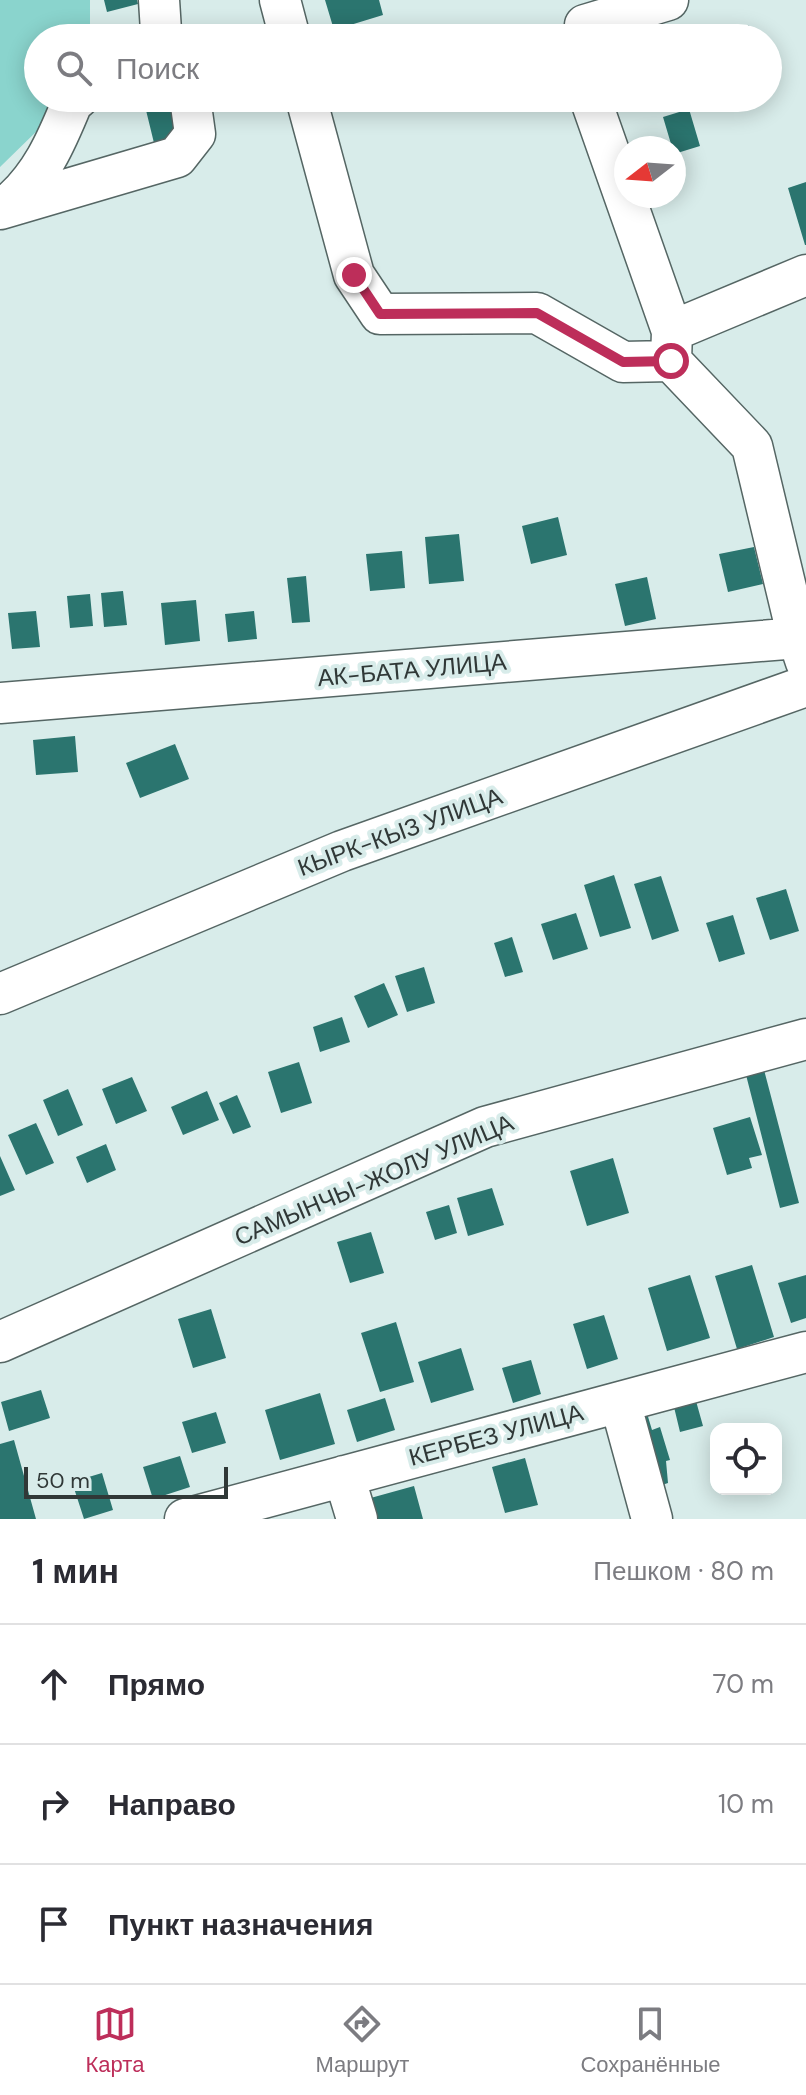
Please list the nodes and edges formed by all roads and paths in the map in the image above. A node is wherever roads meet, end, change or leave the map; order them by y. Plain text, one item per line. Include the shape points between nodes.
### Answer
1 (159, 0) edge
2 (280, 0) edge
3 (668, 0) edge
4 (161, 24) edge
5 (286, 24) edge
6 (588, 24) edge
7 (68, 112) edge
8 (192, 112) edge
9 (310, 112) edge
10 (595, 112) edge
11 (3, 208) edge
12 (806, 275) edge
13 (672, 346) junction
14 (802, 650) edge
15 (806, 686) edge
16 (0, 703) edge
17 (0, 994) edge
18 (806, 1039) edge
19 (0, 1342) edge
20 (806, 1352) edge
21 (620, 1402) junction
22 (344, 1476) junction
23 (185, 1519) edge
24 (357, 1519) edge
25 (652, 1519) edge

1 - 4 street
2 - 5 street
3 - 6 street
7 - 11 street via 52,151 27,189
8 - 11 street via 195,134 177,157
9 - 13 street via 354,275 380,314 537,313 623,362
10 - 13 street
12 - 13 street
13 - 14 street via 752,446
14 - 16 street, АК-БАТА УЛИЦА
15 - 17 street, КЫРК-КЫЗ УЛИЦА via 342,851
18 - 19 street, САМЫНЧЫ-ЖОЛУ УЛИЦА via 485,1127
20 - 21 street, КЕРБЕЗ УЛИЦА
21 - 22 street, КЕРБЕЗ УЛИЦА
21 - 25 street
22 - 23 street, КЕРБЕЗ УЛИЦА
22 - 24 street

